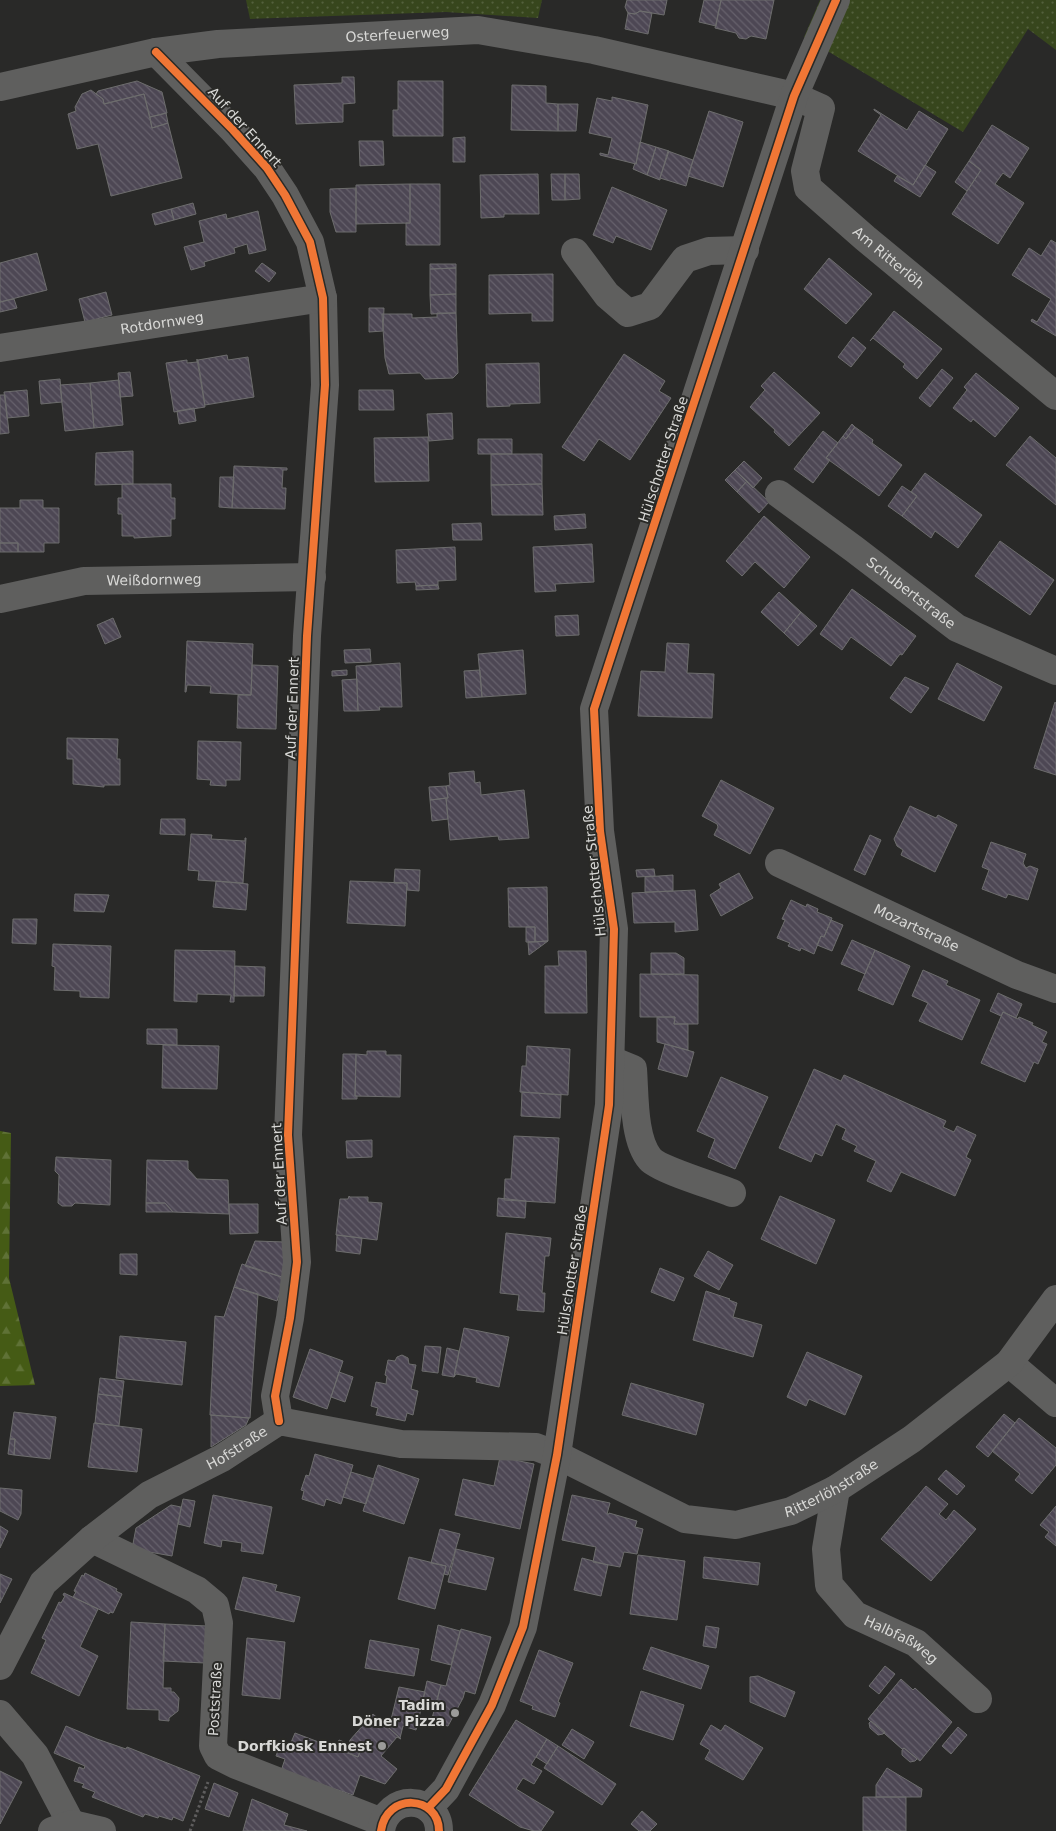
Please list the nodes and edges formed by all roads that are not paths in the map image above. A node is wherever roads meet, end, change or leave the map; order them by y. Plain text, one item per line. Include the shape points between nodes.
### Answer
1 (836, 0) edge
2 (156, 52) junction
3 (0, 87) edge
4 (794, 96) junction
5 (745, 250) junction
6 (575, 252) dead end
7 (323, 298) junction
8 (0, 348) edge
9 (1056, 396) edge
10 (779, 494) dead end
11 (312, 577) junction
12 (0, 599) edge
13 (1056, 671) edge
14 (779, 863) dead end
15 (1056, 989) edge
16 (611, 1060) junction
17 (732, 1193) dead end
18 (1056, 1299) edge
19 (1008, 1363) junction
20 (1056, 1403) edge
21 (279, 1421) junction
22 (557, 1455) junction
23 (836, 1489) junction
24 (92, 1539) junction
25 (0, 1666) edge
26 (978, 1699) dead end
27 (0, 1714) edge
28 (433, 1820) edge
29 (381, 1826) edge
30 (66, 1829) edge
31 (102, 1831) edge

1 - 4 street, Hülschotter Straße
2 - 3 street, Osterfeuerweg
2 - 4 street, Osterfeuerweg via 218,44 478,30 594,50
2 - 7 street, Auf der Ennert via 267,168 310,242
4 - 5 street, Hülschotter Straße
4 - 9 street, Am Ritterlöh via 821,108 805,171 808,188
5 - 6 street via 709,251 685,259 650,306 628,312 607,295
5 - 16 street, Hülschotter Straße via 594,709 600,831 614,929
7 - 8 street, Rotdornweg
7 - 11 street, Auf der Ennert via 325,385
10 - 13 street, Schubertstraße via 957,628
11 - 12 street, Weißdornweg via 84,581
11 - 21 street, Auf der Ennert via 288,1135 297,1262 275,1396
14 - 15 street, Mozartstraße via 1017,975
16 - 17 street via 633,1069 637,1133 650,1159 661,1167
16 - 22 street, Hülschotter Straße via 609,1105
18 - 19 street, Ritterlöhstraße
19 - 20 street
19 - 23 street, Ritterlöhstraße via 912,1439
21 - 22 street, Hofstraße via 401,1444 536,1447
21 - 24 street, Hofstraße via 222,1458 148,1496
22 - 23 street, Ritterlöhstraße via 685,1520 736,1525 791,1511
22 - 28 street, Hülschotter Straße via 523,1627 492,1705 446,1789
23 - 26 street, Halbfaßweg via 826,1549 829,1585 854,1616 916,1643
24 - 25 street, Hofstraße via 44,1583
24 - 29 street, Poststraße via 198,1590 215,1605 219,1623 213,1746 218,1756
27 - 30 street via 35,1755
28 - 29 street via 420,1804 410,1802 393,1807
30 - 31 street

